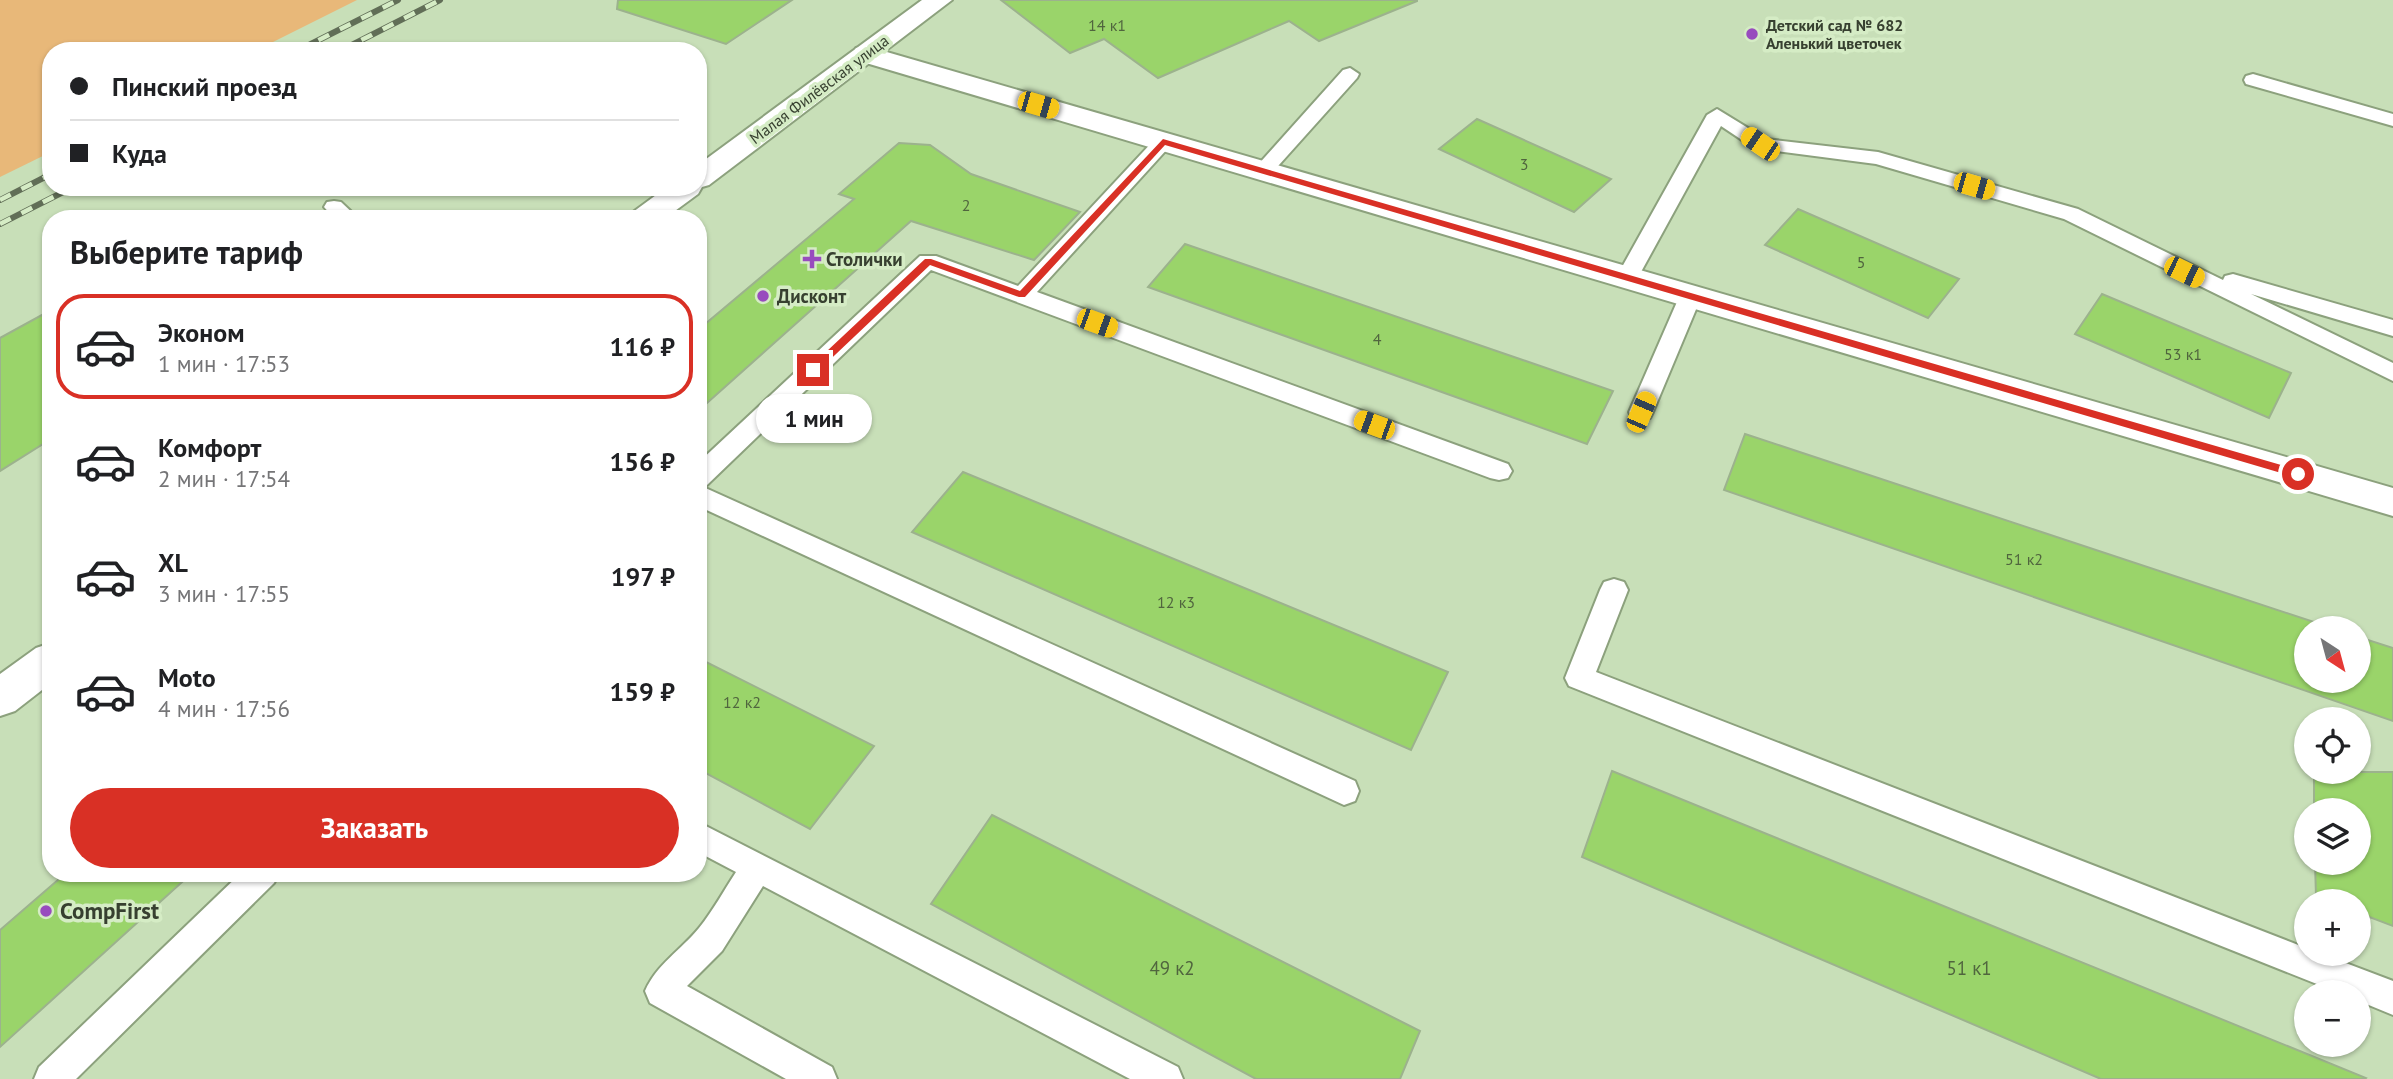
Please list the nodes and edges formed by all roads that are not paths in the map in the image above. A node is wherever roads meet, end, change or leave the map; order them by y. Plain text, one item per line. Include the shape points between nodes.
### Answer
1 (940, 0) edge
2 (866, 54) junction
3 (1350, 74) dead end
4 (2253, 80) dead end
5 (2393, 120) edge
6 (1163, 142) junction
7 (707, 171) edge
8 (1263, 171) junction
9 (675, 196) edge
10 (656, 210) edge
11 (2161, 260) junction
12 (1628, 276) junction
13 (1022, 295) junction
14 (1691, 295) junction
15 (2393, 328) edge
16 (2393, 373) edge
17 (1641, 412) dead end
18 (707, 470) edge
19 (1499, 471) dead end
20 (707, 499) edge
21 (2393, 502) edge
22 (1614, 590) dead end
23 (42, 667) edge
24 (0, 698) edge
25 (1344, 791) dead end
26 (707, 841) edge
27 (757, 868) junction
28 (254, 882) edge
29 (2393, 998) edge
30 (51, 1079) edge
31 (821, 1079) edge
32 (1166, 1079) edge

1 - 2 street, Малая Филёвская улица
2 - 6 street
2 - 7 street, Малая Филёвская улица
3 - 8 lane
4 - 5 lane
6 - 8 street
6 - 13 lane
8 - 12 street
9 - 10 street
11 - 12 lane via 2071,214 1878,158 1760,144 1717,115
11 - 15 lane
11 - 16 lane
12 - 14 street
13 - 18 lane via 928,261
13 - 19 lane
14 - 17 lane
14 - 21 street
20 - 25 lane
22 - 29 lane via 1579,678
23 - 24 street
26 - 27 lane
27 - 31 lane via 710,940 662,991
27 - 32 lane
28 - 30 lane

